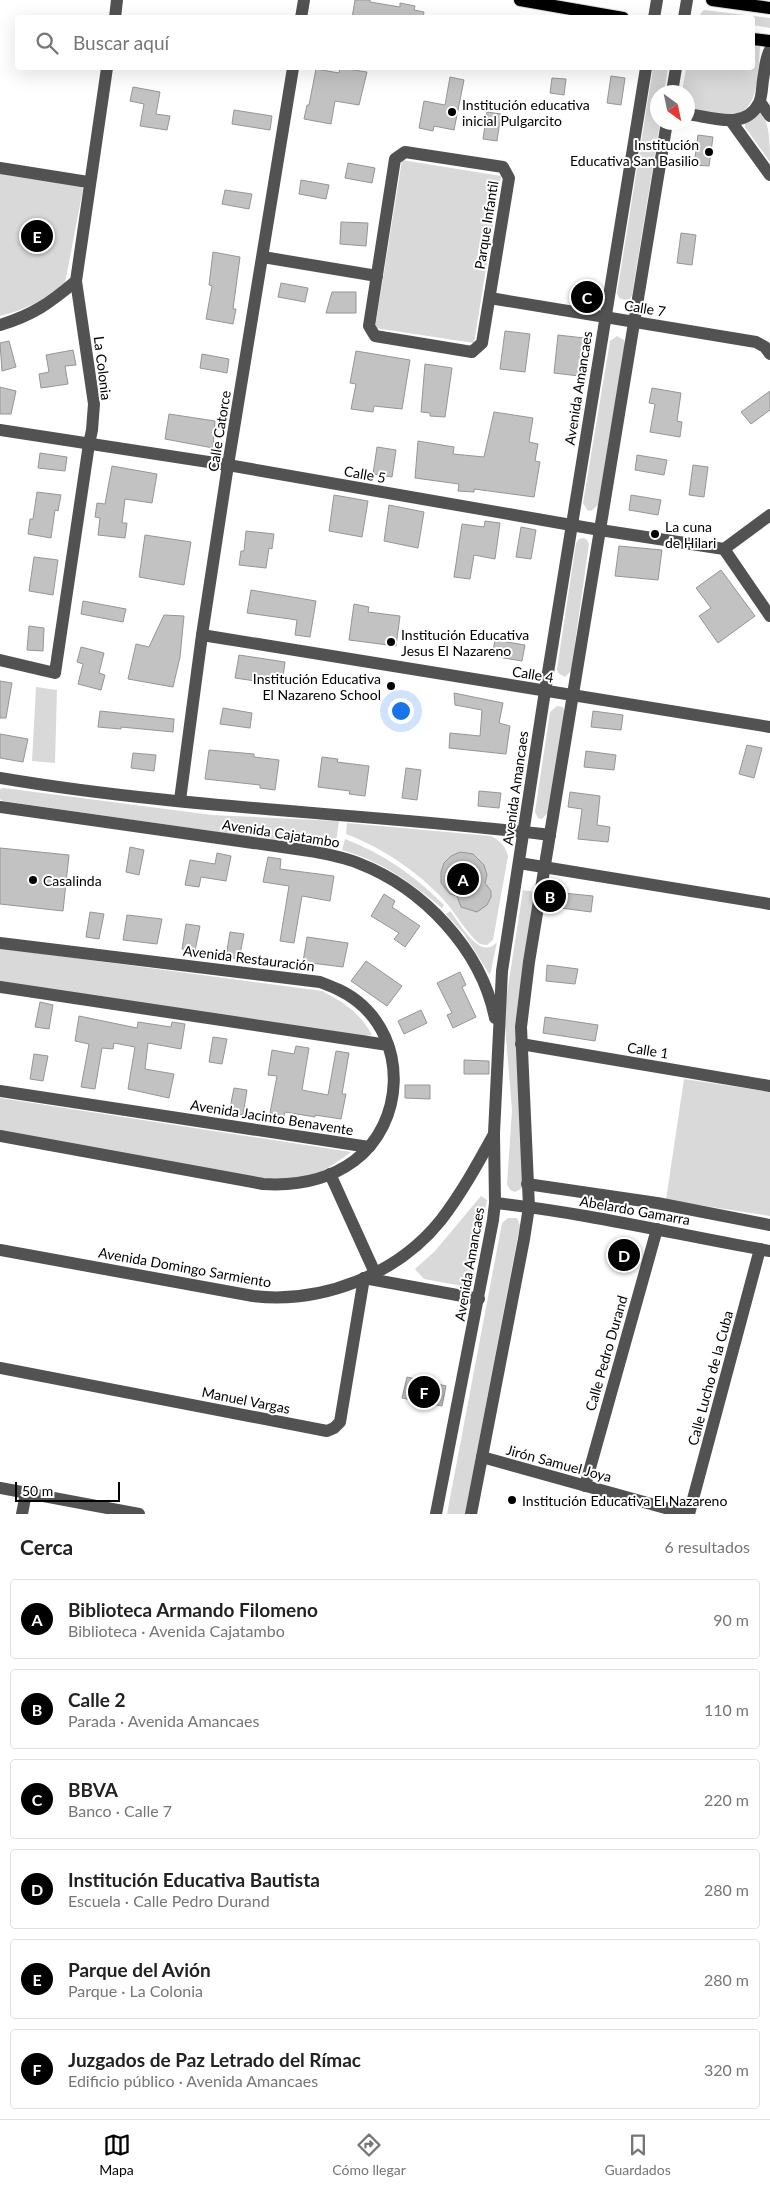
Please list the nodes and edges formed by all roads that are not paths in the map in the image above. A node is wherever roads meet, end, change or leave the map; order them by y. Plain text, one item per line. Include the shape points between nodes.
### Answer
1 (117, 0) edge
2 (304, 0) edge
3 (520, 0) edge
4 (657, 0) edge
5 (687, 0) edge
6 (712, 0) edge
7 (770, 8) edge
8 (115, 15) edge
9 (302, 15) edge
10 (606, 15) edge
11 (654, 15) edge
12 (684, 15) edge
13 (755, 38) edge
14 (770, 41) edge
15 (770, 50) edge
16 (107, 70) edge
17 (293, 70) edge
18 (646, 70) edge
19 (676, 70) edge
20 (673, 85) edge
21 (760, 102) junction
22 (695, 115) edge
23 (770, 116) edge
24 (731, 121) junction
25 (667, 130) edge
26 (0, 168) edge
27 (770, 175) edge
28 (88, 182) junction
29 (263, 257) junction
30 (377, 276) junction
31 (76, 281) junction
32 (490, 298) junction
33 (605, 317) junction
34 (634, 322) junction
35 (0, 325) edge
36 (768, 348) edge
37 (0, 430) edge
38 (89, 444) junction
39 (228, 465) junction
40 (770, 515) edge
41 (572, 525) junction
42 (600, 530) junction
43 (724, 548) junction
44 (770, 616) edge
45 (202, 635) junction
46 (0, 660) edge
47 (544, 691) junction
48 (573, 695) junction
49 (770, 727) edge
50 (0, 778) edge
51 (180, 800) junction
52 (0, 807) edge
53 (523, 832) junction
54 (550, 835) junction
55 (519, 863) junction
56 (545, 868) junction
57 (770, 904) edge
58 (0, 943) edge
59 (0, 987) edge
60 (498, 1033) junction
61 (521, 1044) junction
62 (388, 1045) junction
63 (770, 1086) edge
64 (0, 1091) edge
65 (494, 1133) junction
66 (0, 1136) edge
67 (369, 1147) junction
68 (330, 1174) junction
69 (527, 1184) junction
70 (495, 1203) junction
71 (529, 1207) junction
72 (770, 1225) edge
73 (657, 1229) junction
74 (0, 1250) edge
75 (765, 1250) edge
76 (369, 1276) junction
77 (479, 1299) junction
78 (0, 1368) edge
79 (482, 1457) junction
80 (585, 1486) junction
81 (0, 1488) edge
82 (26, 1493) junction
83 (126, 1513) edge
84 (22, 1514) edge
85 (139, 1514) edge
86 (436, 1514) edge
87 (471, 1514) edge
88 (688, 1514) edge

1 - 8 street
2 - 9 street
3 - 10 main road
4 - 11 street
5 - 12 street
6 - 7 main road
13 - 14 main road
15 - 21 street
16 - 28 street, La Colonia
17 - 29 street, Calle Catorce
18 - 33 street, Avenida Amancaes
19 - 20 street
21 - 23 street
21 - 24 street via 753,112
22 - 24 street
24 - 27 street
25 - 34 street
26 - 28 street
28 - 31 street, La Colonia
29 - 30 street
29 - 39 street, Calle Catorce
30 - 32 street, Parque Infantil via 368,326 375,336 472,352 482,343
30 - 32 street, Parque Infantil via 395,159 405,152 503,167 509,178
31 - 35 street via 52,302
31 - 38 street, La Colonia via 94,404
32 - 33 street, Calle 7
33 - 34 street, Calle 7
33 - 41 street, Avenida Amancaes
34 - 36 street, Calle 7 via 756,342
34 - 42 street
37 - 38 street, Calle 5
38 - 39 street, Calle 5
38 - 46 street, La Colonia via 55,673
39 - 41 street, Calle 5
39 - 45 street, Calle Catorce
40 - 43 street
41 - 42 street, Calle 5
41 - 47 street, Avenida Amancaes
42 - 43 street, Calle 5
42 - 48 street
43 - 44 street
45 - 47 street, Calle 4
45 - 51 street, Calle Catorce
47 - 48 street, Calle 4
47 - 53 street, Avenida Amancaes
48 - 49 street, Calle 4
48 - 54 street
50 - 51 street, Avenida Cajatambo
51 - 53 street, Avenida Cajatambo
52 - 60 street, Avenida Cajatambo via 310,851 336,856 381,873 422,901 460,943 486,990
53 - 54 street, Avenida Cajatambo
53 - 55 street, Avenida Amancaes
54 - 56 street
55 - 56 street
55 - 60 street, Avenida Amancaes via 502,971
56 - 57 street
56 - 61 street via 529,962
58 - 62 street, Avenida Restauración via 320,982 358,1002 373,1017
59 - 62 street
60 - 65 street, Avenida Amancaes
61 - 63 street, Calle 1
61 - 69 street
62 - 67 street, Avenida Restauración via 394,1075 393,1094 389,1114
64 - 67 street, Avenida Jacinto Benavente
65 - 70 street, Avenida Amancaes
65 - 76 street, Avenida Domingo Sarmiento via 463,1189 440,1222 407,1252
66 - 68 street, Avenida Jacinto Benavente via 263,1184 297,1184
67 - 68 street, Avenida Jacinto Benavente via 355,1161
68 - 76 street
69 - 71 street
69 - 72 street, Abelardo Gamarra via 657,1203
70 - 71 street, Abelardo Gamarra
70 - 77 street, Avenida Amancaes
71 - 73 street, Abelardo Gamarra
71 - 79 street
73 - 75 street, Abelardo Gamarra
73 - 80 street, Calle Pedro Durand
74 - 76 street, Avenida Domingo Sarmiento via 272,1298 318,1293
75 - 88 street, Calle Lucho de la Cuba
76 - 77 street, Avenida Domingo Sarmiento
76 - 78 street, Manuel Vargas via 340,1422 327,1431
77 - 86 street, Avenida Amancaes
79 - 80 street, Jirón Samuel Joya
79 - 87 street
80 - 88 street, Jirón Samuel Joya
81 - 82 street
82 - 83 street
82 - 84 street
83 - 85 street

